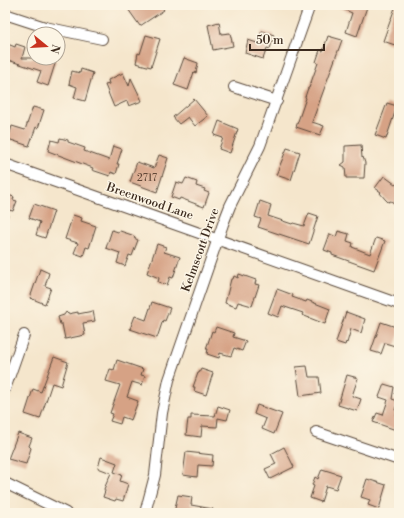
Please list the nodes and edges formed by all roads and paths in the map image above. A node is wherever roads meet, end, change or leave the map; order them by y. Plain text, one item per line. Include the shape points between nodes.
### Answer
1 (310, 5) edge
2 (5, 14) edge
3 (102, 39) dead end
4 (234, 87) dead end
5 (277, 101) junction
6 (5, 164) edge
7 (217, 238) junction
8 (399, 304) edge
9 (24, 335) dead end
10 (5, 389) edge
11 (316, 432) dead end
12 (399, 460) edge
13 (5, 483) edge
14 (66, 513) edge
15 (145, 513) edge

1 - 5 street, Kelmscott Drive
2 - 3 street via 52,29
4 - 5 street
5 - 7 street, Kelmscott Drive via 260,146
6 - 7 street, Breenwood Lane
7 - 8 street, Breenwood Lane
7 - 15 street, Kelmscott Drive via 164,396 156,475
9 - 10 street
11 - 12 street
13 - 14 street

